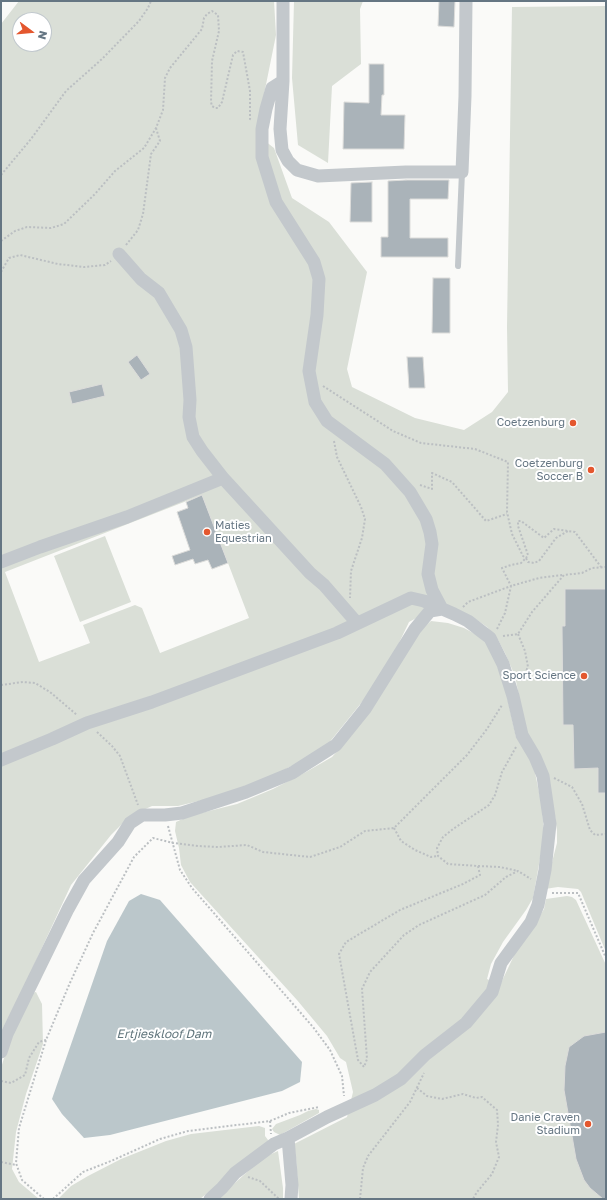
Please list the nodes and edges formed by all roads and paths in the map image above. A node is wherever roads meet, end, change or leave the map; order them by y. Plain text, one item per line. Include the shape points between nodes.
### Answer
1 (151, 1) edge
2 (283, 1) edge
3 (466, 1) edge
4 (283, 81) junction
5 (156, 128) junction
6 (262, 130) junction
7 (462, 172) junction
8 (1, 175) edge
9 (1, 241) edge
10 (119, 254) junction
11 (458, 266) dead end
12 (1, 272) edge
13 (310, 378) junction
14 (327, 421) junction
15 (223, 478) junction
16 (418, 484) dead end
17 (507, 514) junction
18 (569, 531) junction
19 (526, 558) junction
20 (1, 562) edge
21 (601, 567) junction
22 (606, 567) edge
23 (564, 575) junction
24 (511, 586) junction
25 (442, 608) junction
26 (347, 611) junction
27 (454, 614) junction
28 (357, 623) junction
29 (518, 634) junction
30 (490, 638) junction
31 (1, 685) edge
32 (513, 696) junction
33 (86, 723) junction
34 (522, 735) junction
35 (1, 760) edge
36 (543, 776) junction
37 (142, 815) junction
38 (165, 823) dead end
39 (394, 828) junction
40 (606, 834) edge
41 (173, 843) junction
42 (438, 856) junction
43 (478, 866) junction
44 (518, 871) junction
45 (540, 893) junction
46 (606, 958) edge
47 (46, 1040) junction
48 (1, 1052) edge
49 (424, 1073) dead end
50 (1, 1081) edge
51 (417, 1088) junction
52 (345, 1110) junction
53 (327, 1117) junction
54 (288, 1138) junction
55 (1, 1162) edge
56 (16, 1165) junction
57 (236, 1173) junction
58 (44, 1199) edge
59 (53, 1199) edge
60 (210, 1199) edge
61 (279, 1199) edge
62 (291, 1199) edge
63 (360, 1199) edge
64 (473, 1199) edge

1 - 8 path via 139,21 66,91
2 - 4 street
3 - 7 street
4 - 6 street via 272,88
4 - 7 street via 280,130 282,150 297,170 318,176
5 - 6 path via 164,110 165,78 170,68 202,29 204,18 212,11 218,15 219,31 212,60 212,106 218,108 222,102 233,55 237,51 243,52 250,91 250,119
5 - 9 path via 144,148 115,171 64,224 52,228 27,227 15,231
5 - 10 path via 160,141 151,154 143,214 138,230
6 - 13 street via 262,156 276,202 314,262 319,279 318,315
7 - 11 lane
10 - 12 path via 105,264 84,267 20,255 9,258
10 - 15 street via 141,279 159,293 181,330 186,347 189,417 193,437
13 - 14 street via 315,402
13 - 17 path via 393,431 421,444 475,449 508,462
14 - 25 street via 385,464 410,492 426,519 430,532 432,544 428,574 432,590
14 - 26 path via 332,431 337,457 365,519 362,538 351,570 351,595
15 - 20 street via 127,517
15 - 26 street
16 - 17 path via 432,489 432,472 452,482 486,521
17 - 19 path via 512,534
18 - 19 path via 556,538 539,561 528,562
18 - 19 path via 554,529 544,538 524,522 518,521 528,555
18 - 21 path via 575,532
19 - 24 path via 521,563 502,568
21 - 22 path
21 - 23 path
23 - 24 path via 539,578
23 - 29 path via 532,612
24 - 27 path via 468,602
24 - 30 path via 505,613
25 - 27 street
25 - 28 street via 411,598
25 - 37 street via 430,611 415,629 365,709 336,745 292,774 246,792 182,812
26 - 28 street
27 - 30 street
28 - 33 street via 337,633 152,702
29 - 30 path
29 - 32 path via 525,650 528,667
30 - 32 street via 503,664
31 - 33 path via 35,683 50,692
32 - 34 street
32 - 39 path via 506,700 468,755
33 - 35 street
33 - 37 path via 120,756
34 - 36 street
34 - 42 path via 502,772 489,805 443,837 437,848
36 - 40 path via 556,778 572,787 582,804 590,830 595,835
36 - 45 street via 550,824
37 - 48 street via 130,823 118,842 84,880 17,1013
38 - 41 path via 169,827
39 - 41 path via 365,831 340,847 310,857 263,852 247,845 218,847
39 - 42 path via 400,841 415,850
41 - 47 path via 153,838 134,857 78,962
41 - 52 path via 180,870 192,888 330,1050 342,1076
42 - 43 path via 448,864
43 - 44 path
43 - 44 path via 480,875 400,910 346,942 339,954 358,1060 364,1067 367,1059 362,989 370,972 404,935 419,925 485,895 506,877
44 - 45 path via 532,880
45 - 46 path via 578,893
45 - 52 street via 531,922 501,963 492,992 466,1023 425,1055 400,1079
47 - 50 path via 39,1042 30,1058 25,1075 11,1083
47 - 56 path via 19,1128
49 - 51 path
51 - 63 path via 410,1102 368,1156 363,1168
51 - 64 path via 427,1096 442,1099 463,1094 482,1097 497,1110 496,1142 499,1157 492,1174
52 - 53 street
53 - 54 street
53 - 59 path via 324,1106 289,1113 270,1121 188,1131 160,1139 83,1172
54 - 57 street via 274,1144
54 - 62 street
55 - 56 path
56 - 58 path via 22,1180
57 - 60 street
57 - 61 path via 260,1181

